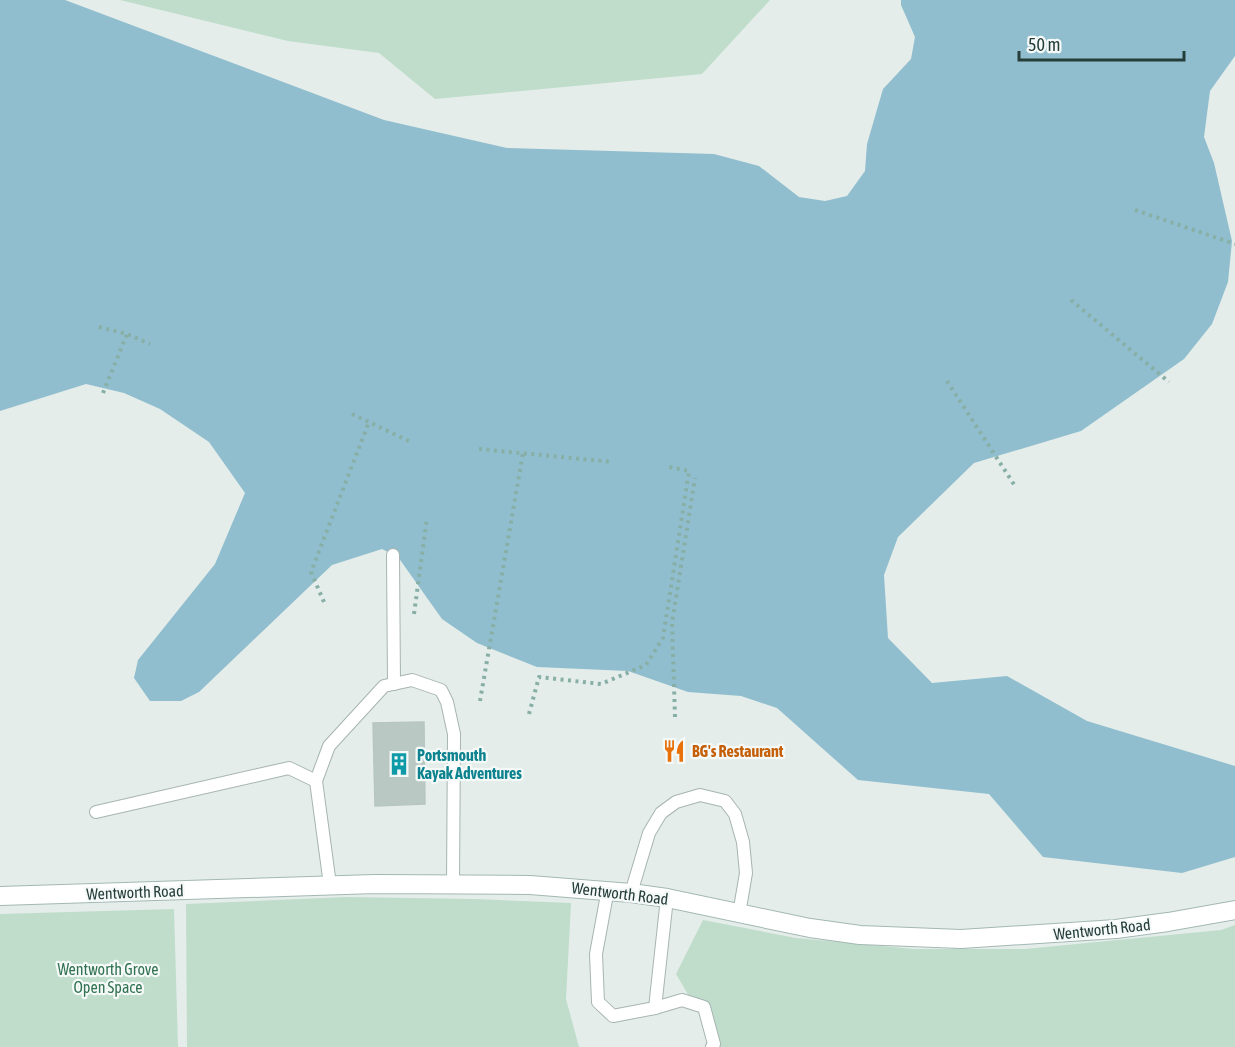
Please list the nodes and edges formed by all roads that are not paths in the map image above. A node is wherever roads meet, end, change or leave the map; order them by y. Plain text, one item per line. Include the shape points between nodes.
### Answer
1 (393, 555) dead end
2 (394, 684) junction
3 (316, 781) junction
4 (96, 812) dead end
5 (453, 884) junction
6 (330, 885) junction
7 (608, 889) junction
8 (631, 893) junction
9 (0, 896) edge
10 (667, 898) junction
11 (1235, 910) edge
12 (739, 914) junction
13 (655, 1008) junction
14 (711, 1047) edge

1 - 2 lane
2 - 3 lane via 384,686 329,746
2 - 5 lane via 412,680 441,690 447,702 454,734
3 - 4 lane via 289,768
3 - 6 lane
5 - 6 main road, Wentworth Road
5 - 7 main road, Wentworth Road
6 - 9 main road, Wentworth Road
7 - 8 main road, Wentworth Road
7 - 13 lane via 596,954 598,1002 614,1016
8 - 10 main road, Wentworth Road
8 - 12 lane via 649,832 661,813 676,802 700,795 725,801 735,814 746,873
10 - 12 main road, Wentworth Road
10 - 13 lane
11 - 12 main road, Wentworth Road via 1116,929 961,939 860,934
13 - 14 lane via 682,1000 704,1006 714,1044

